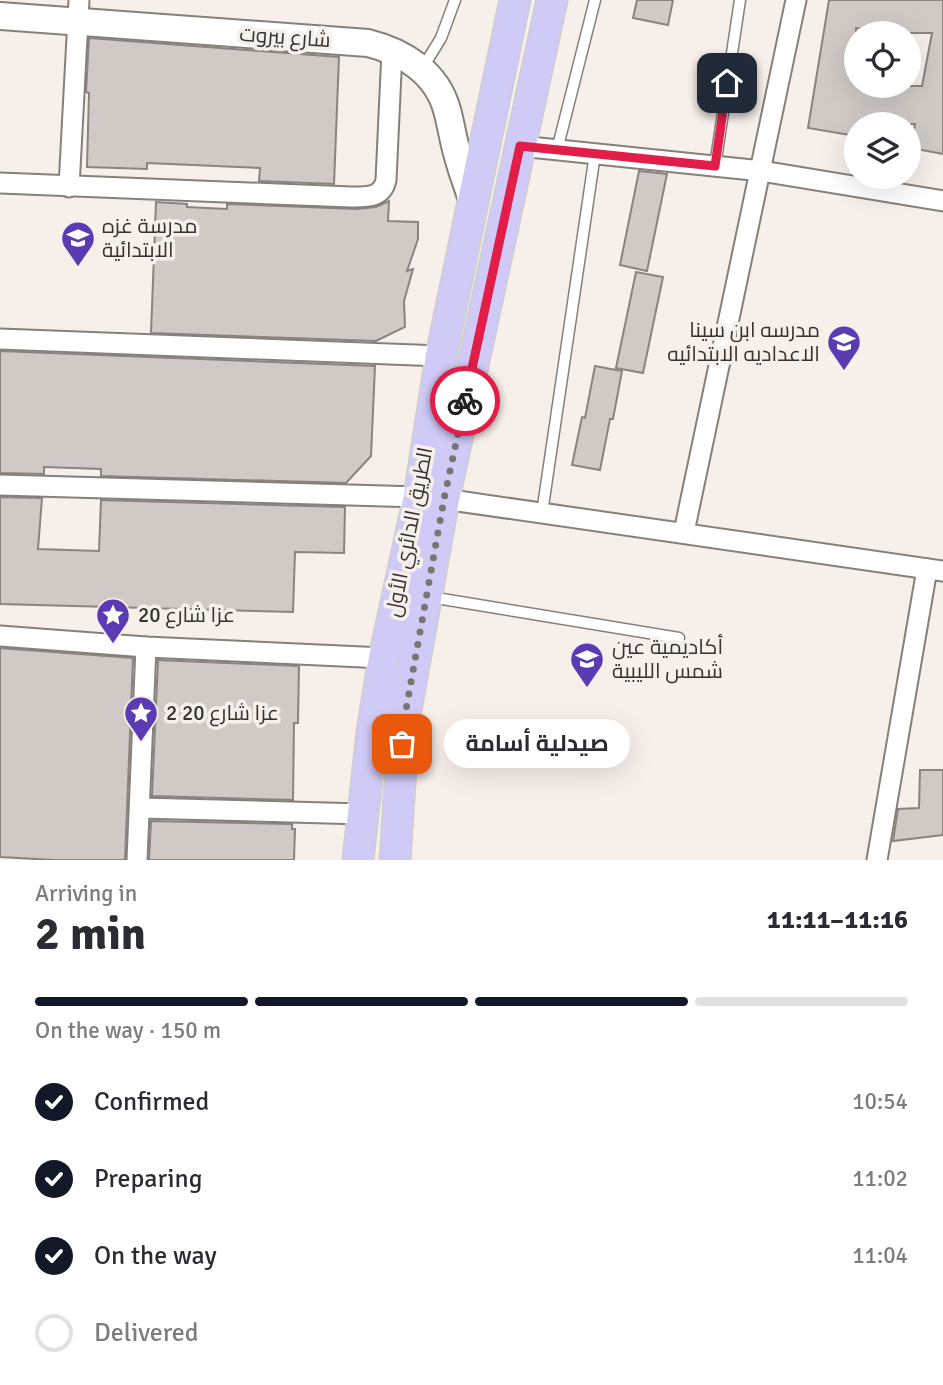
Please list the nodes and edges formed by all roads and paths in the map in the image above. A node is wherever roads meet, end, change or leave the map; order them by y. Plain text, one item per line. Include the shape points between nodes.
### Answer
1 (455, 0) edge
2 (515, 0) edge
3 (552, 0) edge
4 (594, 0) edge
5 (740, 0) edge
6 (796, 0) edge
7 (79, 11) edge
8 (0, 16) edge
9 (392, 51) junction
10 (422, 69) junction
11 (520, 146) junction
12 (557, 150) junction
13 (595, 154) junction
14 (715, 166) junction
15 (762, 171) junction
16 (0, 183) edge
17 (69, 187) junction
18 (472, 200) junction
19 (943, 201) edge
20 (0, 339) edge
21 (441, 356) junction
22 (0, 485) edge
23 (431, 498) junction
24 (542, 513) junction
25 (684, 532) junction
26 (935, 570) edge
27 (426, 596) junction
28 (0, 636) edge
29 (679, 638) dead end
30 (146, 647) junction
31 (384, 658) junction
32 (140, 807) junction
33 (363, 814) junction
34 (396, 847) edge
35 (356, 857) edge
36 (137, 860) edge
37 (414, 860) edge
38 (877, 860) edge

1 - 10 lane via 441,38
2 - 18 main road, الطريق الدائري الأول
3 - 11 main road, الطريق الدائري الأول
4 - 12 lane
5 - 14 lane
6 - 15 street
7 - 8 street, شارع بيروت
7 - 9 street, شارع بيروت via 368,43
7 - 17 street
9 - 10 street, شارع بيروت
9 - 17 street via 386,180 376,195
10 - 18 street, شارع بيروت via 447,108
11 - 12 street
11 - 23 main road, الطريق الدائري الأول
12 - 13 street
13 - 14 street
13 - 24 lane
14 - 15 street
15 - 19 street
15 - 25 street
16 - 17 street
18 - 21 main road, الطريق الدائري الأول
20 - 21 street
21 - 23 main road, الطريق الدائري الأول
22 - 23 street
23 - 24 street
23 - 27 main road, الطريق الدائري الأول
23 - 31 main road, الطريق الدائري الأول
24 - 25 street
25 - 26 street
26 - 38 street
27 - 29 lane
27 - 34 main road, الطريق الدائري الأول via 404,721
28 - 30 street
30 - 31 street
30 - 32 street
31 - 33 main road, الطريق الدائري الأول
32 - 33 street
32 - 36 street
33 - 35 main road, الطريق الدائري الأول
34 - 37 main road

